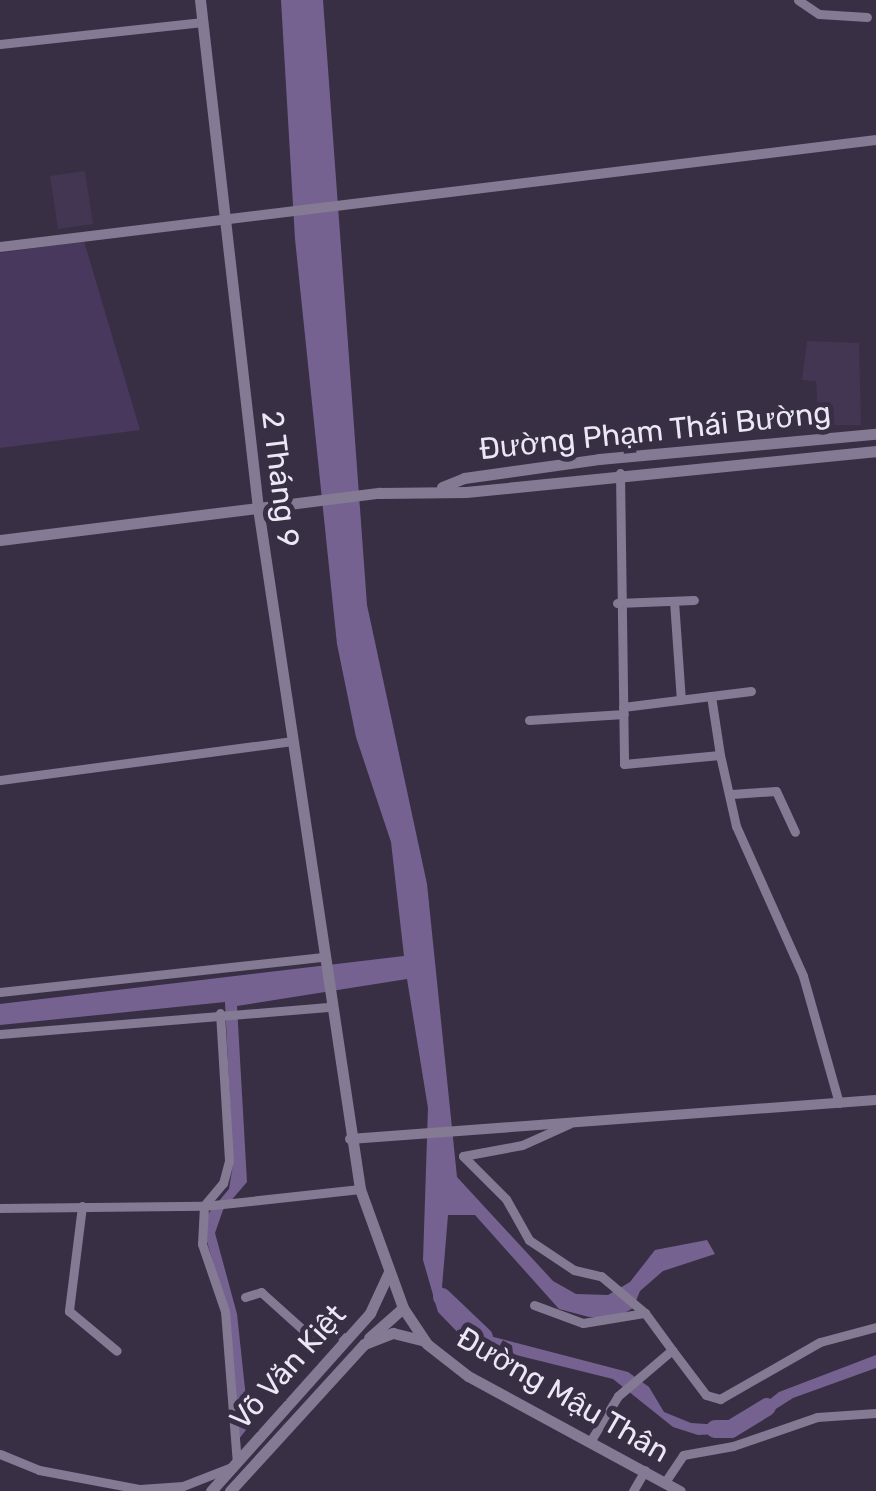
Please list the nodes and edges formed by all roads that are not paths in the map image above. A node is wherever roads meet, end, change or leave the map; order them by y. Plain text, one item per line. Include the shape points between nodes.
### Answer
1 (200, 0) edge
2 (798, 0) edge
3 (867, 17) dead end
4 (203, 22) junction
5 (0, 44) edge
6 (876, 140) edge
7 (225, 216) junction
8 (0, 247) edge
9 (876, 434) edge
10 (876, 451) edge
11 (619, 457) junction
12 (620, 473) junction
13 (442, 488) junction
14 (258, 508) junction
15 (0, 540) edge
16 (694, 600) dead end
17 (674, 601) junction
18 (618, 603) junction
19 (751, 691) dead end
20 (711, 696) junction
21 (681, 700) junction
22 (623, 711) junction
23 (529, 720) dead end
24 (292, 741) junction
25 (720, 755) junction
26 (0, 780) edge
27 (732, 794) junction
28 (794, 832) dead end
29 (323, 959) junction
30 (0, 992) edge
31 (328, 1002) junction
32 (220, 1013) junction
33 (0, 1034) edge
34 (876, 1100) edge
35 (840, 1103) junction
36 (569, 1124) junction
37 (350, 1139) junction
38 (360, 1189) junction
39 (82, 1206) junction
40 (207, 1206) junction
41 (0, 1208) edge
42 (389, 1268) junction
43 (245, 1298) dead end
44 (534, 1305) dead end
45 (403, 1308) junction
46 (372, 1309) junction
47 (645, 1313) junction
48 (876, 1328) edge
49 (349, 1336) junction
50 (425, 1341) junction
51 (364, 1344) junction
52 (117, 1350) dead end
53 (672, 1350) junction
54 (876, 1413) edge
55 (591, 1440) junction
56 (0, 1454) edge
57 (234, 1464) junction
58 (645, 1470) junction
59 (665, 1482) junction
60 (84, 1486) edge
61 (211, 1491) edge
62 (230, 1491) edge
63 (633, 1491) edge
64 (680, 1491) edge

1 - 4 main road, 2 Tháng 9
2 - 3 street via 819,14
4 - 5 street
4 - 7 main road, 2 Tháng 9
6 - 7 street
7 - 8 street
7 - 14 main road, 2 Tháng 9
9 - 11 main road, Đường Phạm Thái Bường
10 - 12 main road, Đường Phạm Thái Bường
11 - 12 main road
11 - 13 main road, Đường Phạm Thái Bường via 464,478
12 - 13 main road, Đường Phạm Thái Bường via 466,492
12 - 18 street
13 - 14 main road, Đường Phạm Thái Bường
14 - 15 main road, Đường Phạm Thái Bường
14 - 24 main road, 2 Tháng 9
16 - 17 street
17 - 18 street
17 - 21 street
18 - 22 street
19 - 20 street
20 - 21 street
20 - 25 street
21 - 22 street
22 - 23 street
22 - 25 street via 624,764
24 - 26 street
24 - 29 main road, 2 Tháng 9
25 - 27 street
27 - 28 street via 776,791
27 - 35 street via 736,826 803,976
29 - 30 street
29 - 31 main road, 2 Tháng 9
31 - 32 street
31 - 37 main road, Đường Mậu Thân
32 - 33 street
32 - 40 street via 229,1162
34 - 35 street
35 - 36 street
36 - 37 street
36 - 47 street via 522,1146 463,1156 506,1198 529,1240 574,1270 601,1276
37 - 38 main road, Đường Mậu Thân
38 - 40 street
38 - 42 main road, Đường Mậu Thân
39 - 40 street
39 - 41 street
39 - 52 street via 69,1310
40 - 57 street via 202,1244 225,1311
42 - 45 main road, Đường Mậu Thân
42 - 46 main road, Võ Văn Kiệt
43 - 49 street via 261,1292 312,1338 328,1328
44 - 47 street via 584,1323
45 - 46 main road
45 - 50 main road, Đường Mậu Thân
45 - 51 main road
46 - 49 main road, Võ Văn Kiệt
47 - 53 street
48 - 53 street via 820,1342 720,1399 706,1395
49 - 51 main road
49 - 57 main road, Võ Văn Kiệt
50 - 51 main road, Võ Văn Kiệt via 393,1333
50 - 55 main road, Đường Mậu Thân via 468,1376
51 - 62 main road, Võ Văn Kiệt
53 - 55 street via 618,1396
54 - 59 street via 818,1416 733,1446 683,1455
55 - 58 main road, Đường Mậu Thân
56 - 60 street
57 - 60 street via 182,1486
57 - 61 main road, Võ Văn Kiệt
58 - 59 main road, Đường Mậu Thân
58 - 63 street
59 - 64 main road, Đường Mậu Thân

